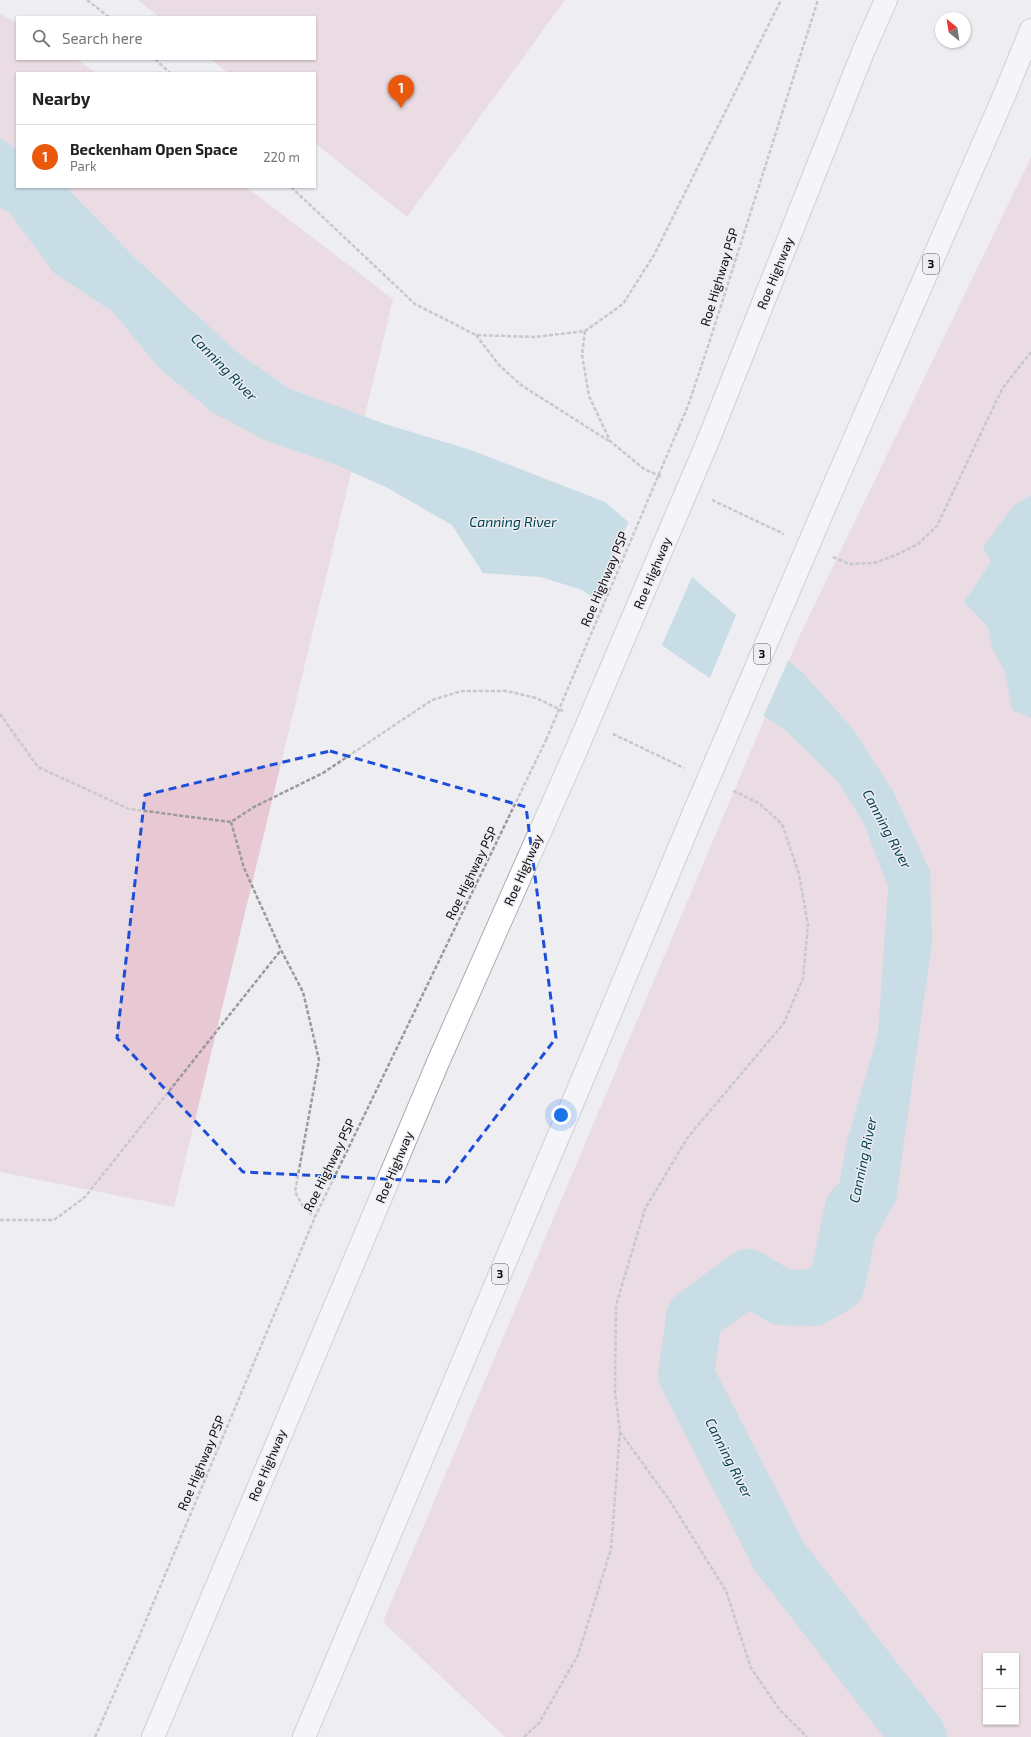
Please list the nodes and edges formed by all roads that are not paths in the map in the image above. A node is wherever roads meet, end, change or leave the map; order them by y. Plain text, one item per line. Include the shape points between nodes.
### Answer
1 (876, 0) edge
2 (886, 0) edge
3 (1031, 30) edge
4 (1031, 44) edge
5 (863, 52) junction
6 (1004, 96) junction
7 (153, 1737) edge
8 (304, 1737) edge

1 - 5 highway
2 - 5 highway, Roe Highway
3 - 6 highway, 3
4 - 6 highway
5 - 7 highway, Roe Highway, bridge via 708,440 575,753 439,1060
6 - 8 highway, 3, bridge via 695,810

